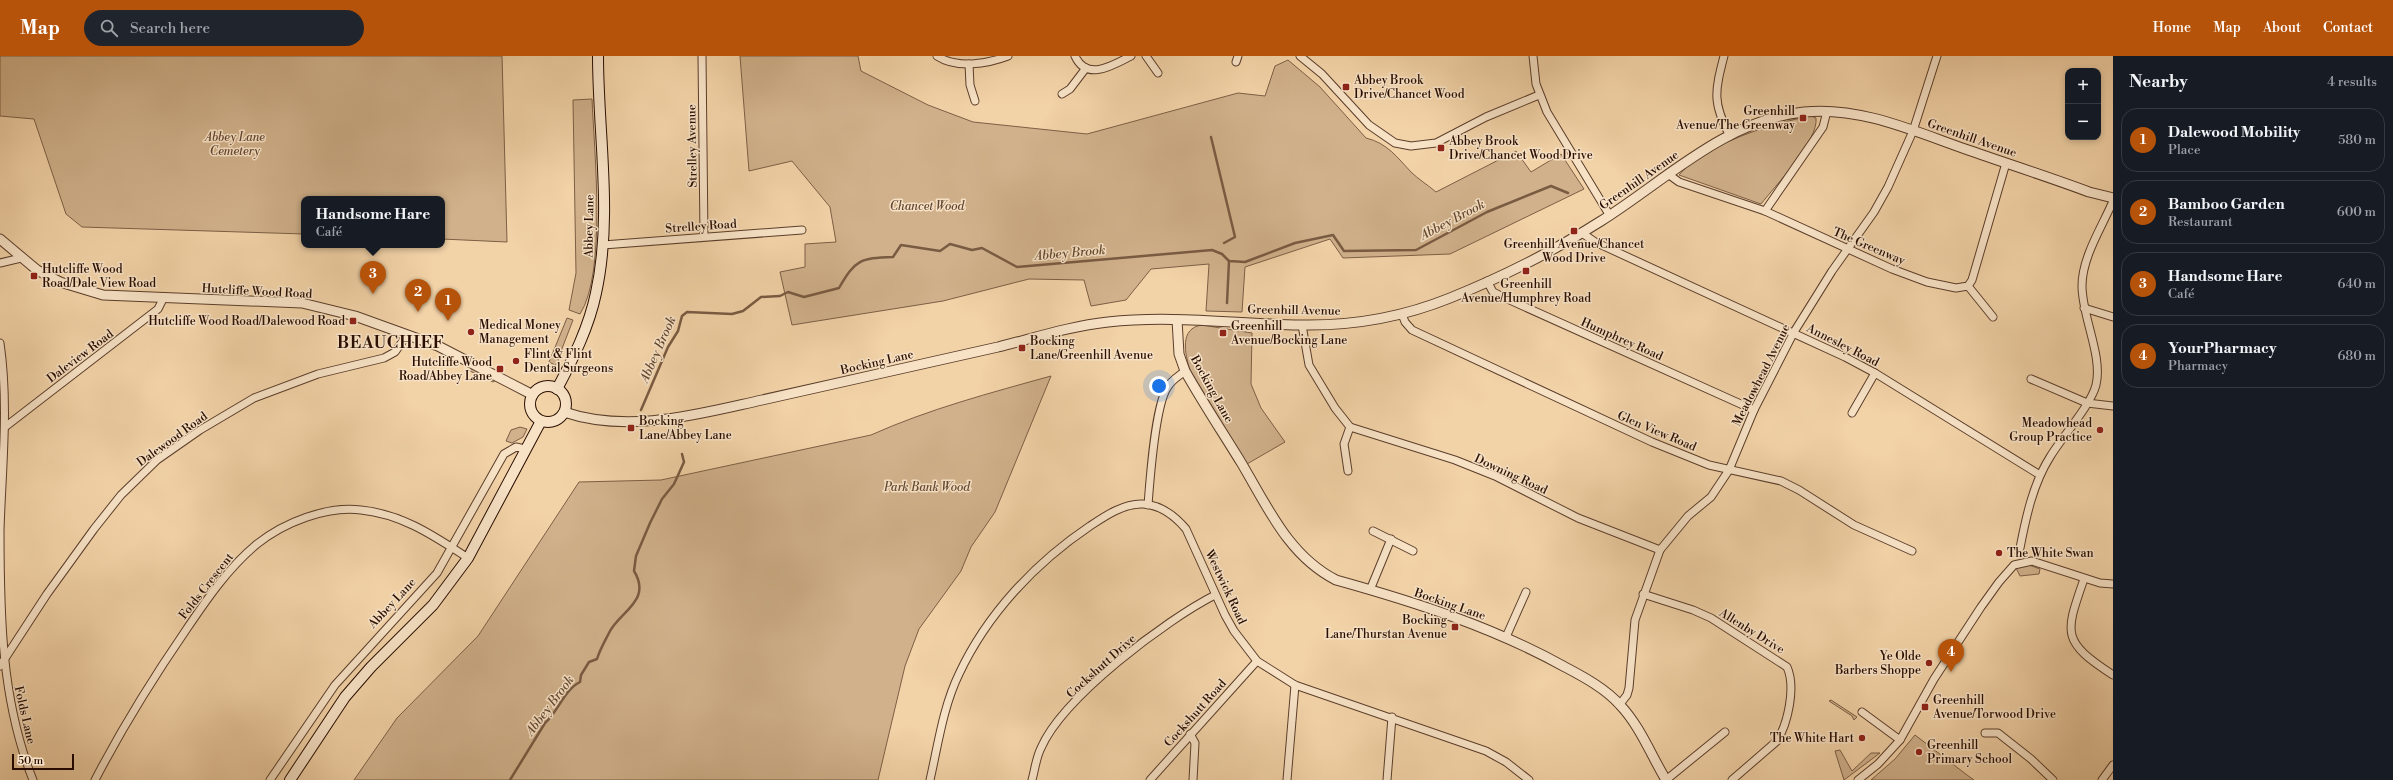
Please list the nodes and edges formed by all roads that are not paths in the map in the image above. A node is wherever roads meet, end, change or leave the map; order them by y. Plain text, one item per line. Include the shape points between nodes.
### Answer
1 (598, 56) edge
2 (702, 56) edge
3 (937, 56) edge
4 (1008, 56) edge
5 (1075, 56) edge
6 (1131, 56) edge
7 (1146, 56) edge
8 (1300, 56) edge
9 (1533, 56) edge
10 (1724, 56) edge
11 (1938, 56) edge
12 (969, 64) junction
13 (1086, 68) junction
14 (1158, 73) dead end
15 (1062, 94) dead end
16 (1539, 95) junction
17 (975, 101) dead end
18 (1826, 111) junction
19 (1913, 131) junction
20 (1730, 136) junction
21 (2006, 163) junction
22 (1668, 174) junction
23 (2113, 198) edge
24 (2113, 201) edge
25 (1765, 211) junction
26 (1610, 216) junction
27 (802, 230) dead end
28 (1582, 234) junction
29 (704, 236) junction
30 (0, 239) edge
31 (603, 245) junction
32 (1847, 250) junction
33 (21, 258) junction
34 (0, 263) edge
35 (1487, 281) junction
36 (1968, 286) junction
37 (163, 299) junction
38 (2084, 308) junction
39 (1402, 314) junction
40 (1993, 317) dead end
41 (2113, 317) edge
42 (1176, 320) junction
43 (1302, 325) junction
44 (1794, 332) junction
45 (407, 335) junction
46 (0, 343) edge
47 (1185, 371) junction
48 (1875, 373) junction
49 (2031, 379) dead end
50 (557, 389) junction
51 (534, 395) junction
52 (2087, 403) junction
53 (2113, 406) edge
54 (1754, 410) junction
55 (564, 412) junction
56 (1852, 413) dead end
57 (541, 421) junction
58 (5, 427) junction
59 (1350, 427) junction
60 (526, 449) junction
61 (1729, 470) junction
62 (1348, 471) dead end
63 (2040, 475) junction
64 (1148, 504) junction
65 (1373, 531) dead end
66 (1391, 539) junction
67 (452, 548) junction
68 (2020, 548) dead end
69 (1660, 550) junction
70 (1413, 551) dead end
71 (1912, 551) dead end
72 (468, 558) junction
73 (2084, 579) junction
74 (2113, 584) edge
75 (1370, 590) junction
76 (1526, 592) dead end
77 (1643, 594) junction
78 (1215, 595) junction
79 (1506, 637) junction
80 (1257, 661) junction
81 (1, 664) edge
82 (2113, 675) edge
83 (1295, 685) junction
84 (1620, 704) junction
85 (1862, 712) dead end
86 (1392, 717) junction
87 (1725, 732) dead end
88 (1985, 733) dead end
89 (1190, 734) junction
90 (1900, 740) junction
91 (2113, 765) edge
92 (1520, 777) edge
93 (33, 780) edge
94 (95, 780) edge
95 (270, 780) edge
96 (290, 780) edge
97 (930, 780) edge
98 (1032, 780) edge
99 (1150, 780) edge
100 (1193, 780) edge
101 (1287, 780) edge
102 (1387, 780) edge
103 (1529, 780) edge
104 (1666, 780) edge
105 (1732, 780) edge
106 (1858, 780) edge
107 (2053, 780) edge
108 (2102, 780) edge

1 - 31 main road, Abbey Lane
2 - 29 street, Strelley Avenue
3 - 12 street
4 - 12 street via 987,63
5 - 13 street
6 - 13 street via 1100,70
7 - 14 street
8 - 16 street via 1322,74 1369,125 1395,143 1410,146 1436,143 1486,117
9 - 16 street
10 - 20 street via 1716,103 1719,116
11 - 19 street, Meadowhead Avenue
12 - 17 street via 970,86
13 - 15 street via 1070,89
16 - 26 street
18 - 19 street, Greenhill Avenue via 1883,121
18 - 20 street, Greenhill Avenue via 1773,118
18 - 25 street via 1823,127
19 - 21 street, Greenhill Avenue
19 - 32 street, Meadowhead Avenue via 1888,187
20 - 22 street, Greenhill Avenue
21 - 23 street, Greenhill Avenue
21 - 36 street via 1975,272
22 - 25 street, The Greenway via 1692,187
22 - 26 street, Greenhill Avenue
24 - 38 street via 2084,269
25 - 32 street, The Greenway
26 - 28 street, Greenhill Avenue
27 - 29 street, Strelley Road
28 - 35 street, Greenhill Avenue
28 - 44 street, Annesley Road
29 - 31 street, Strelley Road
30 - 33 street, Hutcliffe Wood Road
31 - 50 main road, Abbey Lane via 591,313
32 - 36 street, The Greenway via 1927,282 1956,288
32 - 44 street, Meadowhead Avenue
33 - 34 street
33 - 37 street, Hutcliffe Wood Road via 49,276 78,287 103,294
35 - 39 street, Greenhill Avenue via 1450,298
35 - 54 street, Humphrey Road via 1493,292 1503,297
36 - 40 street
37 - 45 street, Hutcliffe Wood Road via 302,303 355,316
37 - 58 street, Daleview Road via 158,309
38 - 41 street
38 - 52 street via 2097,375 2096,385
39 - 43 street, Greenhill Avenue via 1346,323
39 - 61 street, Glen View Road via 1405,322 1417,332 1652,442
42 - 43 street, Greenhill Avenue
42 - 47 street, Bocking Lane via 1179,354
42 - 55 street, Bocking Lane via 1102,322 786,395 665,419 611,422 591,420
43 - 59 street via 1309,364 1335,408
44 - 48 street, Annesley Road
44 - 54 street, Meadowhead Avenue
45 - 51 street, Hutcliffe Wood Road via 448,351
45 - 81 street, Dalewood Road via 395,352 384,358 318,374 254,398 200,430 157,460 121,495 94,529
46 - 58 street, Folds Lane
47 - 64 street via 1167,386 1162,400
47 - 75 street, Bocking Lane via 1292,546 1319,571 1336,580
48 - 56 street
48 - 63 street, Annesley Road
49 - 52 street
50 - 51 main road via 544,387
50 - 55 main road via 565,398
51 - 57 main road via 531,409
52 - 53 street
52 - 63 street
54 - 61 street, Meadowhead Avenue
55 - 57 main road via 555,421
57 - 60 main road
58 - 81 street, Folds Lane via 0,531
59 - 62 street via 1344,444
59 - 69 street, Downing Road via 1455,460 1495,476 1578,518
60 - 67 street, Abbey Lane via 516,447 504,454
60 - 72 main road
61 - 69 street, Meadowhead Avenue via 1711,497 1688,516
61 - 71 street, Glen View Road via 1781,481 1854,525
63 - 68 street
64 - 78 street, Westwick Road via 1166,511 1186,529
64 - 97 street via 1136,504 1118,510 1078,534 1042,564 999,609 970,653 953,688
65 - 66 street
66 - 70 street
66 - 75 street
67 - 72 street, Folds Crescent
67 - 94 street, Folds Crescent via 404,520 360,510 340,510 305,518 278,530 258,543 225,575 198,611 128,721
67 - 95 street, Abbey Lane via 422,591 334,685
69 - 77 street, Meadowhead Avenue
72 - 96 main road via 433,605 345,697
73 - 74 street
73 - 82 street via 2070,626 2072,637 2082,654
73 - 90 street via 2032,561 2020,563 2009,570 1981,607 1934,679
75 - 79 street, Bocking Lane via 1456,616
76 - 79 street
77 - 84 street, Meadowhead Avenue via 1632,640 1629,688
77 - 105 street, Allenby Drive via 1711,618 1787,667 1790,673 1790,689 1781,734 1777,741
78 - 80 street, Westwick Road via 1234,632
78 - 98 street, Cockshutt Drive via 1191,607 1134,649 1074,703 1051,730 1041,747
79 - 84 street, Bocking Lane via 1579,675
80 - 83 street, Westwick Road
80 - 89 street, Cockshutt Road
81 - 93 street, Folds Lane via 14,721
83 - 86 street, Westwick Road
83 - 101 street
84 - 104 street, Bocking Lane
85 - 90 street
86 - 92 street, Westwick Road via 1486,751
86 - 102 street
87 - 104 street
88 - 107 street via 1998,733 2031,758
89 - 99 street, Cockshutt Road
89 - 100 street via 1195,742
90 - 106 street via 1878,764
91 - 108 street
92 - 103 street, Westwick Road

